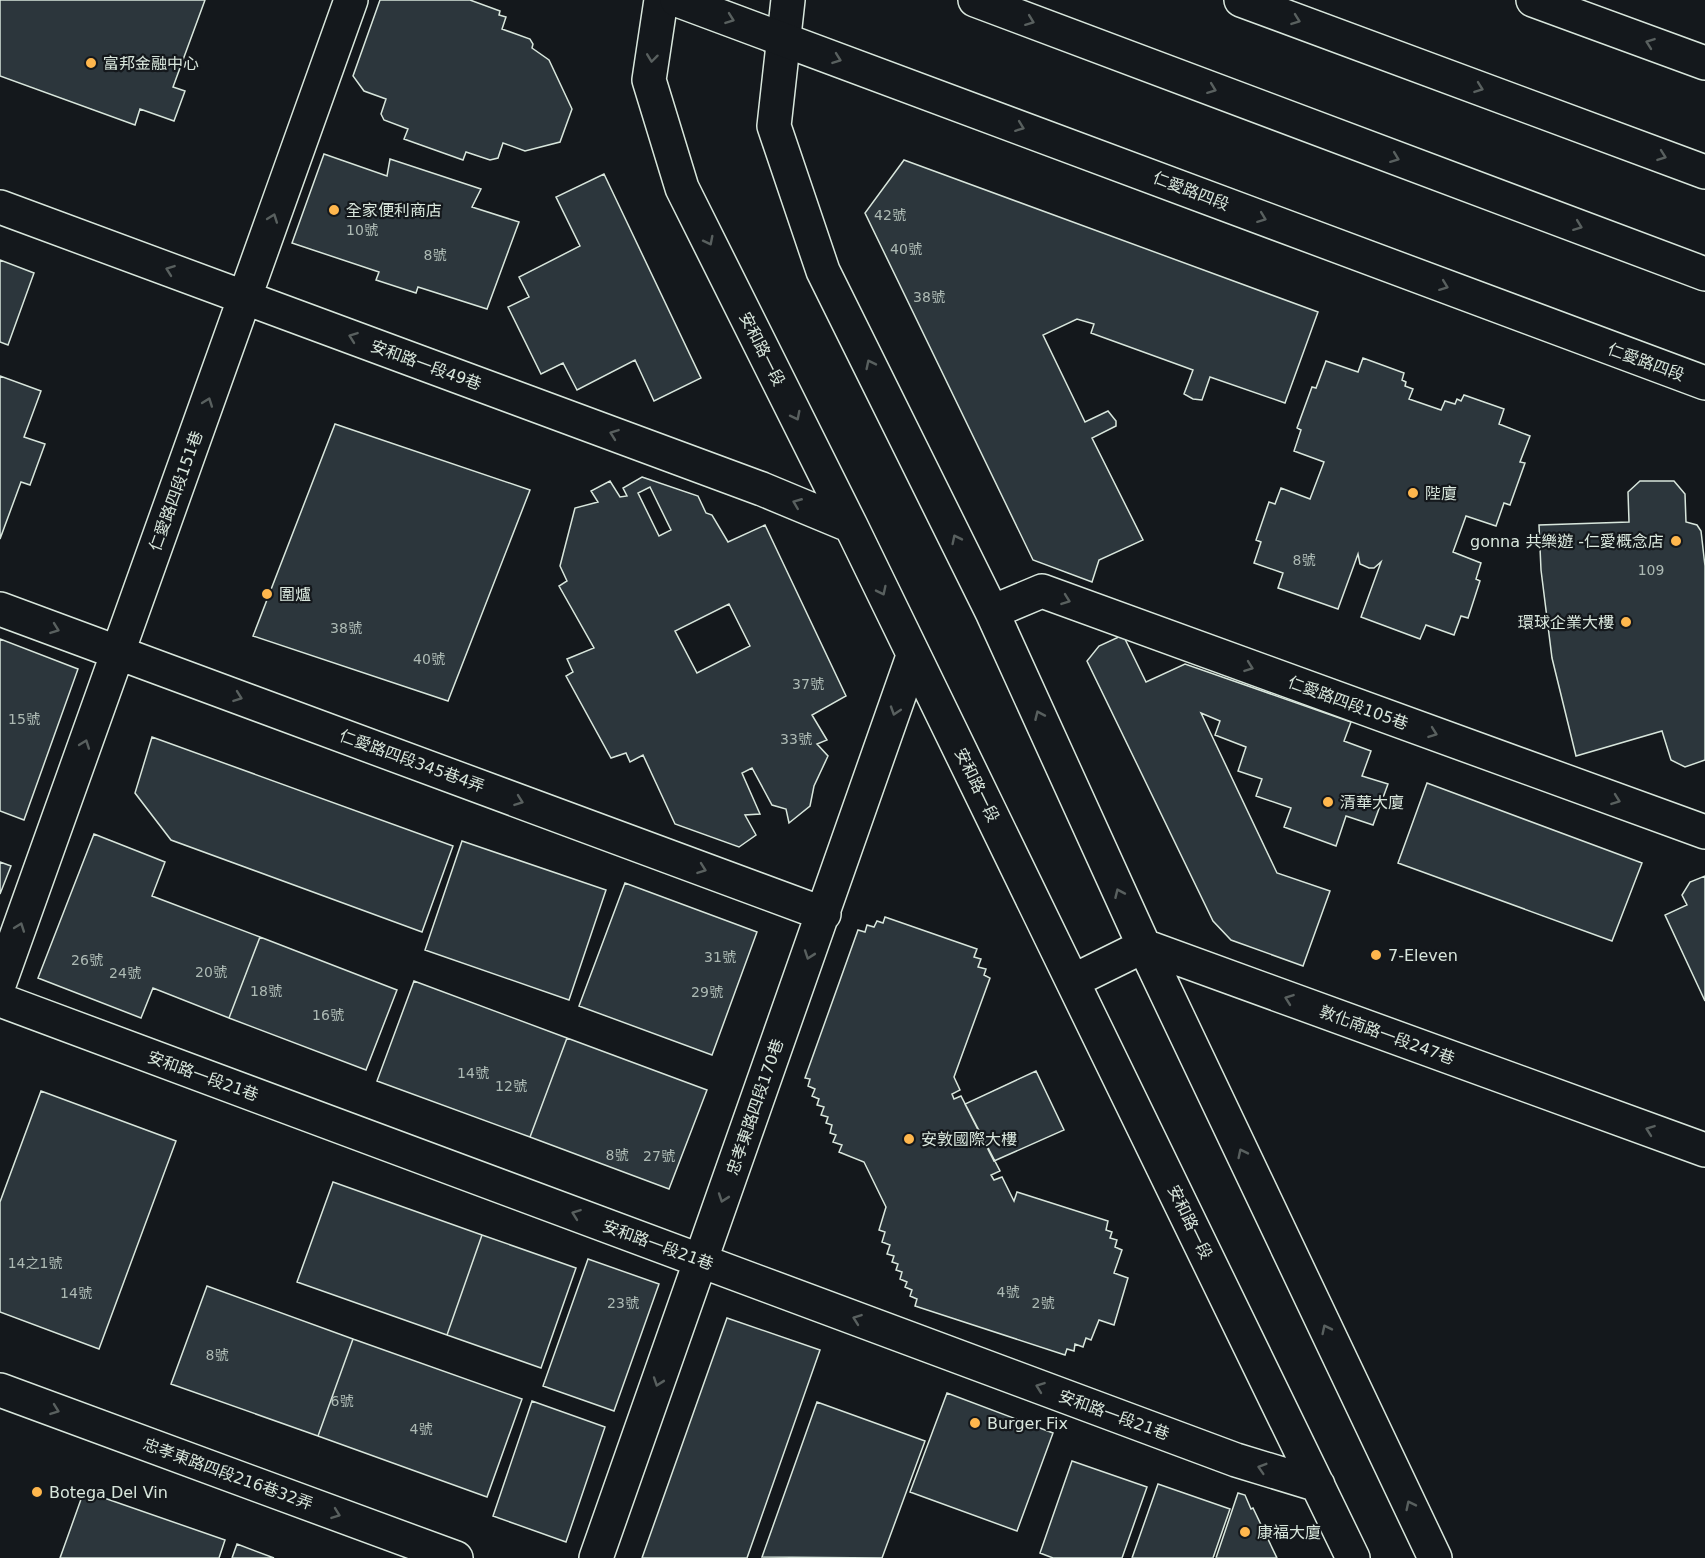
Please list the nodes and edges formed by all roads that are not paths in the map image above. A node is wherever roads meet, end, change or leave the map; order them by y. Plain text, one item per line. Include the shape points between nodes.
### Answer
1 (351, 0) edge
2 (661, 0) edge
3 (677, 0) edge
4 (788, 0) edge
5 (975, 0) edge
6 (1241, 0) edge
7 (1533, 0) edge
8 (783, 39) junction
9 (1705, 63) edge
10 (1705, 172) edge
11 (0, 207) edge
12 (1705, 274) edge
13 (245, 297) junction
14 (1705, 383) edge
15 (851, 526) junction
16 (0, 609) edge
17 (992, 612) junction
18 (118, 653) junction
19 (913, 656) junction
20 (1705, 832) edge
21 (824, 914) junction
22 (1144, 946) junction
23 (1073, 981) junction
24 (0, 982) edge
25 (0, 1000) edge
26 (1705, 1150) edge
27 (701, 1261) junction
28 (0, 1390) edge
29 (1318, 1485) junction
30 (456, 1558) edge
31 (596, 1558) edge
32 (1353, 1558) edge
33 (1435, 1558) edge

13 -> 1 street, 仁愛路四段151巷
2 -> 15 street, 安和路一段 via 649,80 682,188
3 -> 8 street, 仁愛路四段
4 - 8 street
5 -> 12 street
6 -> 10 street
9 -> 7 street
8 -> 14 street, 仁愛路四段
17 -> 8 street via 823,271 774,126
13 -> 11 street, 安和路一段49巷
15 -> 13 street, 安和路一段49巷 via 762,489
18 -> 13 street, 仁愛路四段151巷
15 -> 19 street, 安和路一段
16 -> 18 street, 仁愛路四段345巷4弄
17 -> 20 street, 仁愛路四段105巷 via 1042,591
22 -> 17 street
18 -> 21 street, 仁愛路四段345巷4弄
24 -> 18 street, 仁愛路四段151巷
19 -> 21 street, 忠孝東路四段170巷
19 - 23 street, 安和路一段
21 -> 27 street, 忠孝東路四段170巷
22 - 23 street
26 -> 22 street, 敦化南路一段247巷
33 -> 22 street
23 - 29 street, 安和路一段
27 -> 25 street, 安和路一段21巷
29 -> 27 street, 安和路一段21巷 via 1236,1460
27 -> 31 street, 忠孝東路四段170巷
28 -> 30 street, 忠孝東路四段216巷32弄
29 - 32 street, 安和路一段

